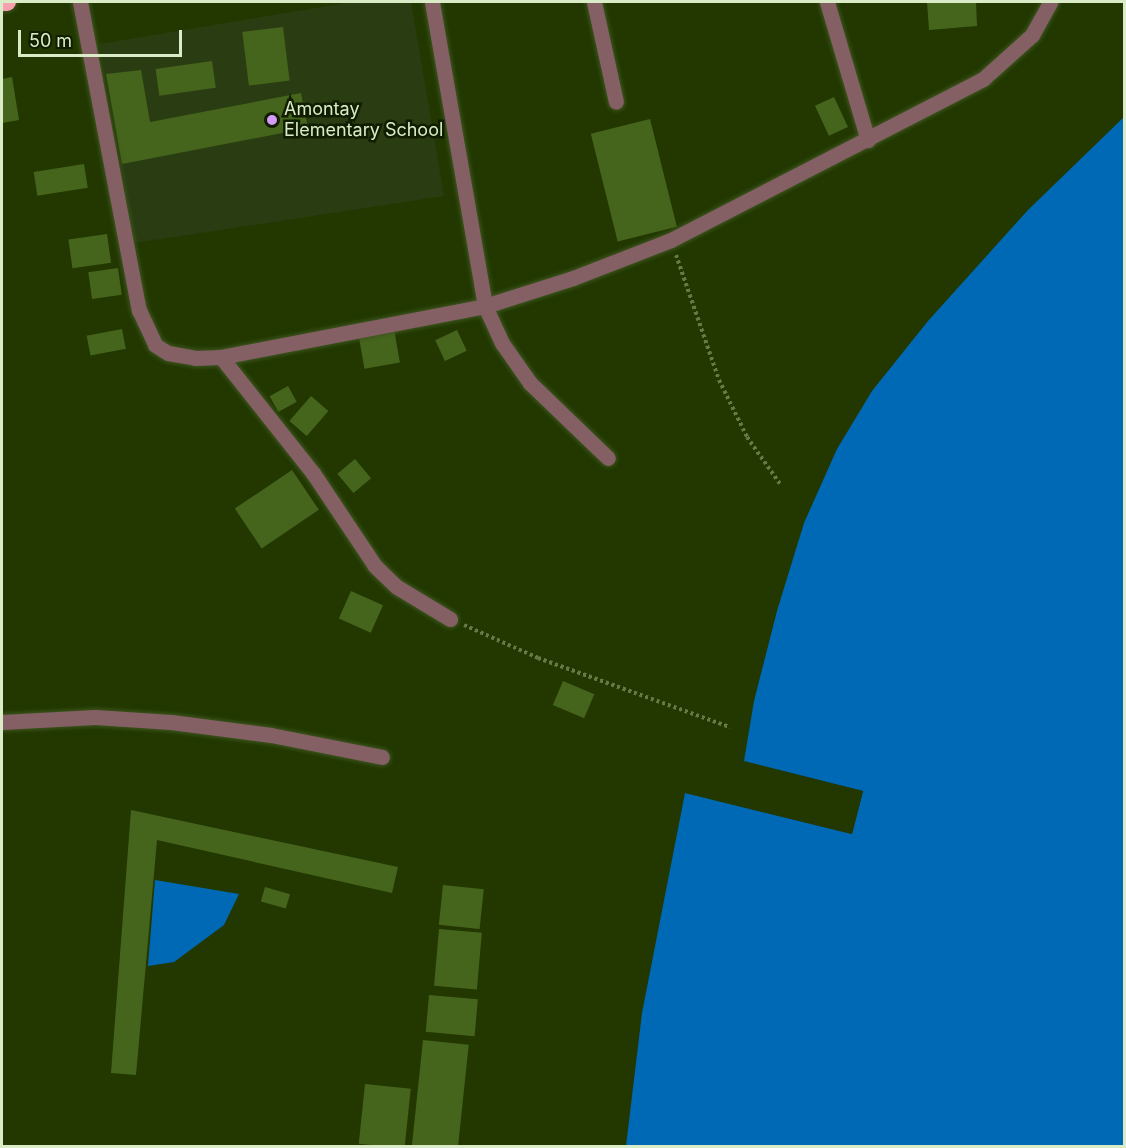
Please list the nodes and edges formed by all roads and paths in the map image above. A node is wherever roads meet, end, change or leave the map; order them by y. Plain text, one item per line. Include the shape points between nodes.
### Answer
1 (2, 2) edge
2 (7, 2) edge
3 (80, 2) edge
4 (432, 2) edge
5 (594, 2) edge
6 (827, 2) edge
7 (1050, 2) edge
8 (616, 102) dead end
9 (868, 140) junction
10 (671, 240) junction
11 (485, 306) junction
12 (221, 357) junction
13 (608, 458) dead end
14 (780, 484) dead end
15 (450, 619) joint
16 (2, 722) edge
17 (730, 727) dead end
18 (382, 757) dead end

1 - 2 highway
3 - 12 street via 139,310 148,336 155,345 182,357
4 - 11 street
5 - 8 street
6 - 9 street
7 - 9 street via 1032,35 1008,60 982,79
9 - 10 street
10 - 11 street via 573,278
10 - 14 path via 719,380 747,437
11 - 12 street
11 - 13 street via 502,343 530,383
12 - 15 street via 313,473 375,566 397,587
15 - 17 path via 549,662
16 - 18 street via 95,717 171,722 271,735

